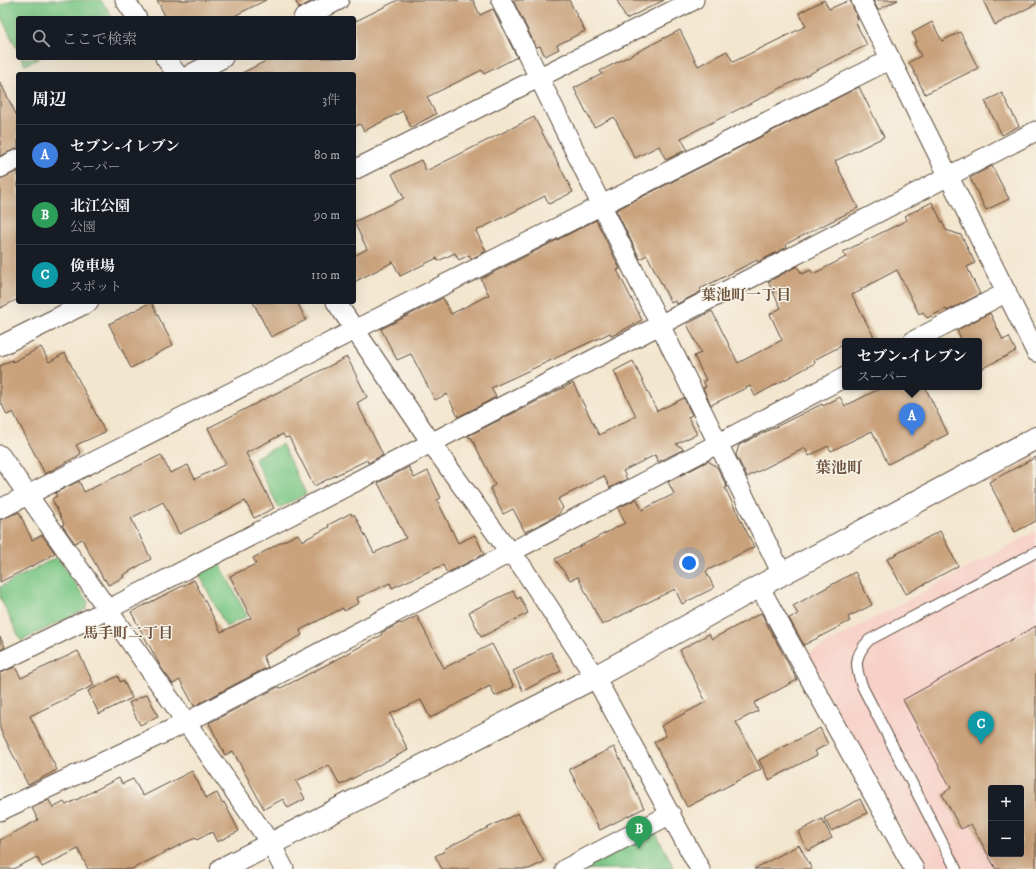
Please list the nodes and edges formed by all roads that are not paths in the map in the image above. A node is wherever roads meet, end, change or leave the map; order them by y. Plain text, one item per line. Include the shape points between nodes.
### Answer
1 (125, 0) edge
2 (339, 0) edge
3 (501, 0) edge
4 (694, 0) edge
5 (861, 0) edge
6 (136, 16) edge
7 (307, 16) edge
8 (891, 59) junction
9 (167, 60) edge
10 (219, 60) edge
11 (176, 72) edge
12 (195, 72) edge
13 (539, 77) junction
14 (1036, 131) edge
15 (16, 160) edge
16 (0, 168) edge
17 (356, 169) edge
18 (949, 176) junction
19 (602, 205) junction
20 (1007, 292) junction
21 (85, 304) edge
22 (337, 304) edge
23 (660, 324) junction
24 (356, 330) junction
25 (919, 338) edge
26 (0, 346) edge
27 (1036, 352) edge
28 (842, 379) edge
29 (1036, 438) edge
30 (432, 442) junction
31 (718, 443) junction
32 (0, 455) edge
33 (27, 495) junction
34 (0, 509) edge
35 (1036, 552) edge
36 (510, 553) junction
37 (782, 574) junction
38 (759, 586) junction
39 (107, 610) junction
40 (0, 662) edge
41 (595, 677) junction
42 (185, 723) junction
43 (0, 811) edge
44 (671, 814) junction
45 (270, 844) junction
46 (222, 869) edge
47 (284, 869) edge
48 (565, 869) edge
49 (700, 869) edge
50 (914, 869) edge
51 (956, 869) edge

1 - 6 street
2 - 7 street
3 - 13 street
4 - 13 street
5 - 8 street
8 - 18 street
8 - 19 street
9 - 11 street
10 - 12 street
13 - 17 street
13 - 19 street
14 - 18 street
15 - 16 street
18 - 20 street
18 - 23 street
19 - 23 street
19 - 24 street
20 - 25 street
20 - 27 street
21 - 26 street
22 - 24 street
23 - 30 street
23 - 31 street
24 - 30 street
24 - 33 street
28 - 31 street
29 - 37 street
30 - 36 street
30 - 39 street
31 - 36 street
31 - 37 street
32 - 33 street
33 - 34 street
33 - 39 street
35 - 51 lane via 869,640 860,650 856,669 863,688
36 - 41 street via 521,565
36 - 42 street
37 - 38 street
38 - 41 street
38 - 50 street
39 - 40 street
39 - 42 street
41 - 44 street
41 - 45 street
42 - 43 street
42 - 45 street
44 - 48 street
44 - 49 street
45 - 46 street
45 - 47 street

